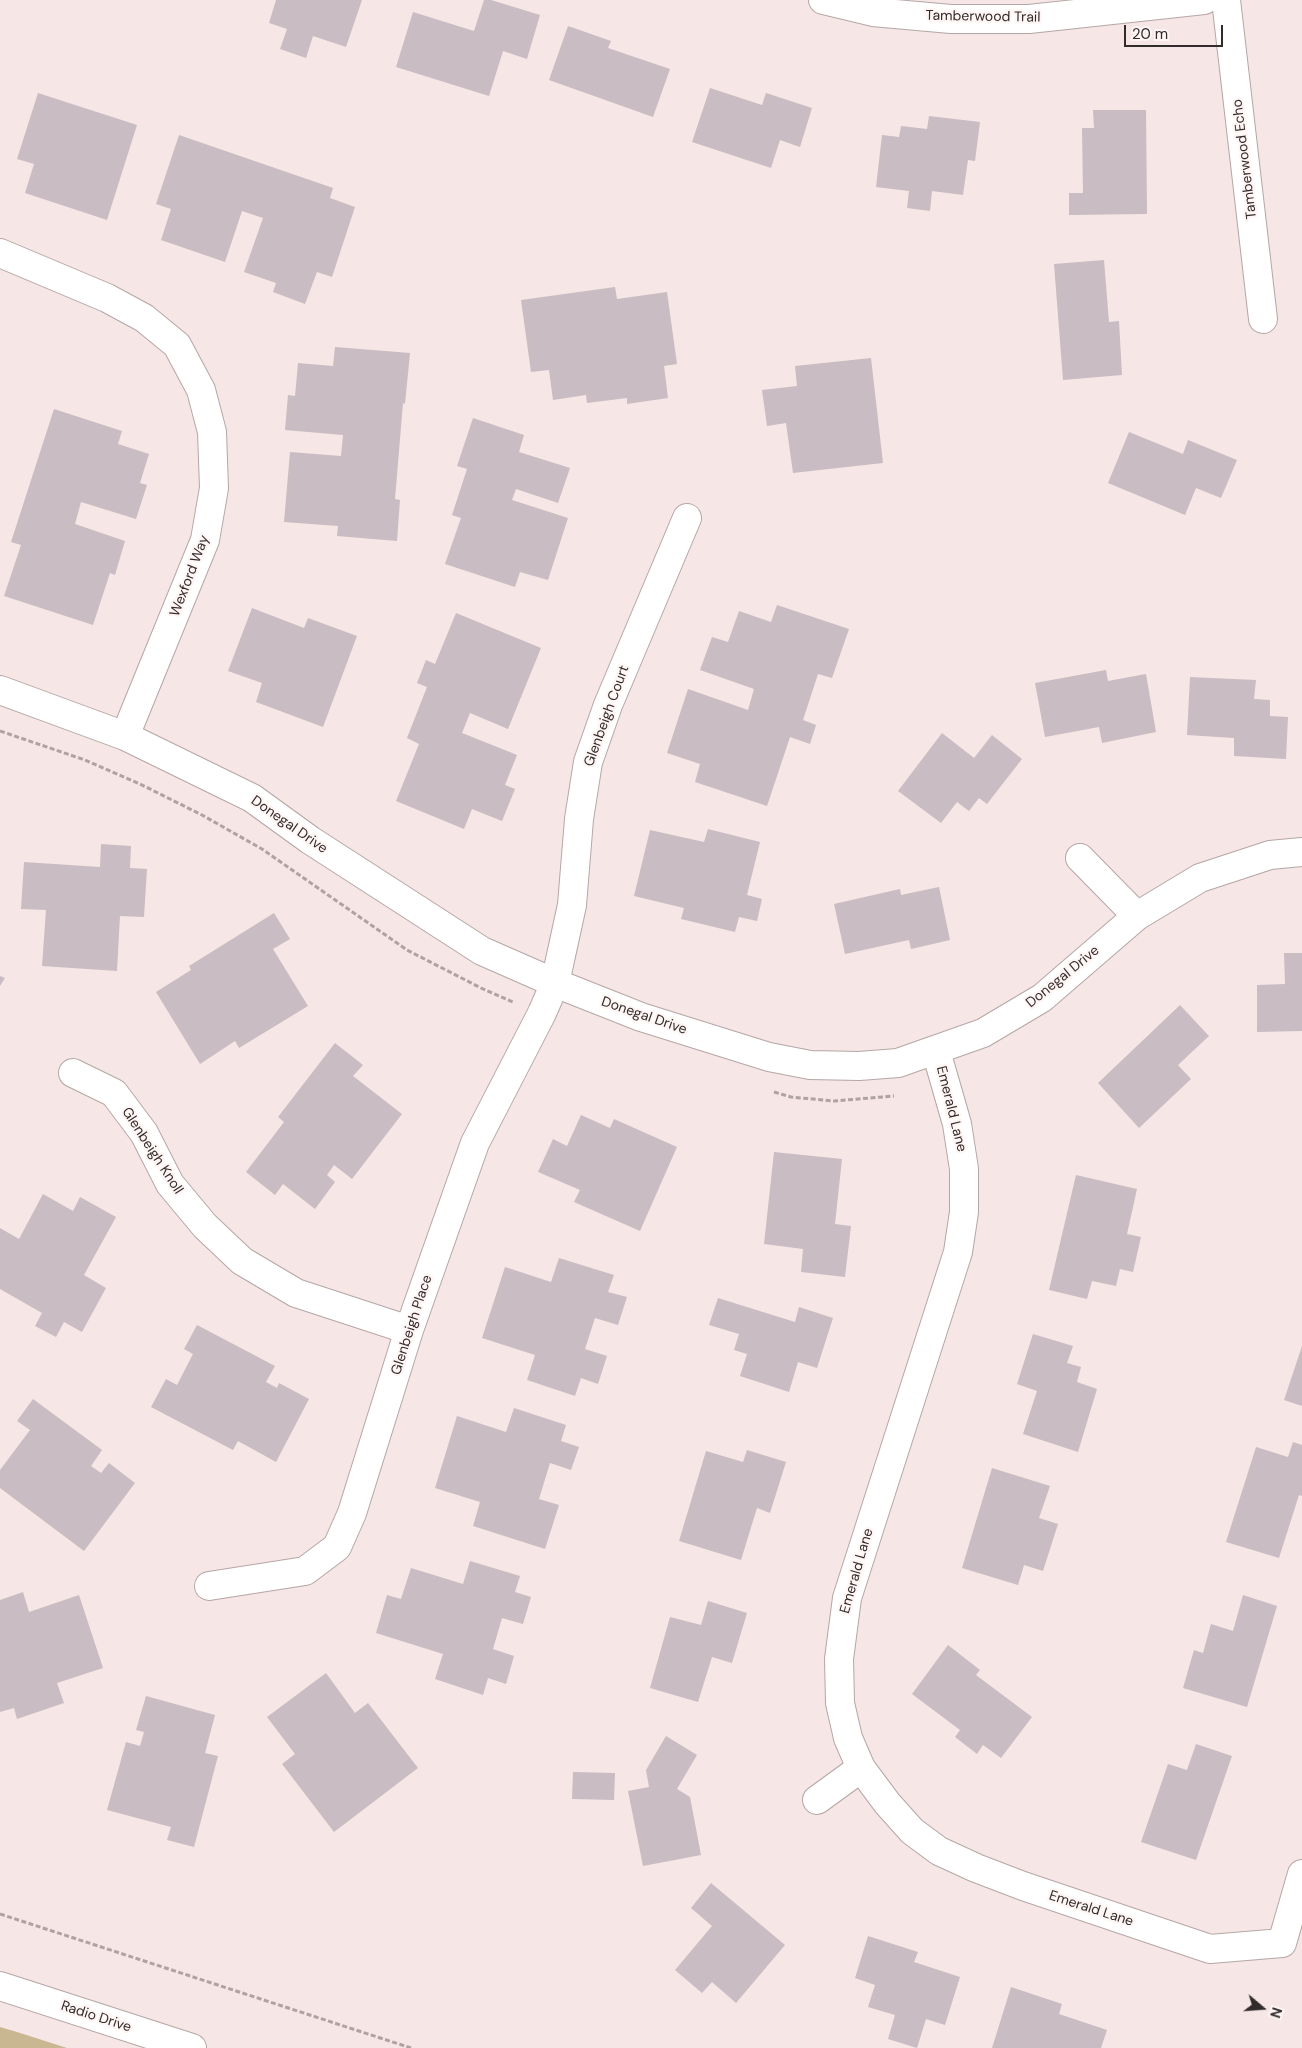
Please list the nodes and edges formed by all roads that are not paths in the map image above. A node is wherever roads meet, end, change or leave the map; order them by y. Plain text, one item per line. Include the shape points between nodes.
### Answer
1 (824, 0) edge
2 (1204, 0) edge
3 (1226, 0) edge
4 (0, 253) edge
5 (1263, 319) dead end
6 (687, 518) dead end
7 (0, 690) edge
8 (125, 736) junction
9 (1302, 852) edge
10 (1080, 858) dead end
11 (1137, 916) junction
12 (555, 983) junction
13 (936, 1051) junction
14 (73, 1073) dead end
15 (409, 1330) junction
16 (209, 1586) dead end
17 (861, 1768) junction
18 (817, 1800) dead end
19 (1302, 1874) edge
20 (1292, 1950) edge
21 (0, 1986) edge
22 (192, 2048) edge

1 - 2 street, Tamberwood Trail via 873,12 951,19 1029,19
3 - 5 street, Tamberwood Echo
4 - 8 street, Wexford Way via 107,298 144,318 177,345 201,390 206,407 212,432 214,488 205,540
6 - 12 street, Glenbeigh Court via 608,705 588,762 579,819 572,905
7 - 8 street, Donegal Drive
8 - 12 street, Donegal Drive via 252,798 310,840 482,951
9 - 11 street, Donegal Drive via 1270,855 1200,878
10 - 11 street
11 - 13 street, Donegal Drive via 1042,998 983,1033
12 - 13 street, Donegal Drive via 641,1017 769,1058 810,1065 858,1066 898,1063
12 - 15 street, Glenbeigh Place via 475,1143
13 - 17 street, Emerald Lane via 957,1124 964,1169 964,1212 958,1252 847,1598 839,1659 840,1703 848,1738
14 - 15 street, Glenbeigh Knoll via 114,1093 144,1133 170,1184 205,1226 242,1261 296,1293
15 - 16 street, Glenbeigh Place via 352,1514 337,1546 304,1571
17 - 18 street
17 - 20 street, Emerald Lane via 912,1831 939,1851 976,1868 1210,1949
19 - 20 street, Emerald Lane
21 - 22 street, Radio Drive

